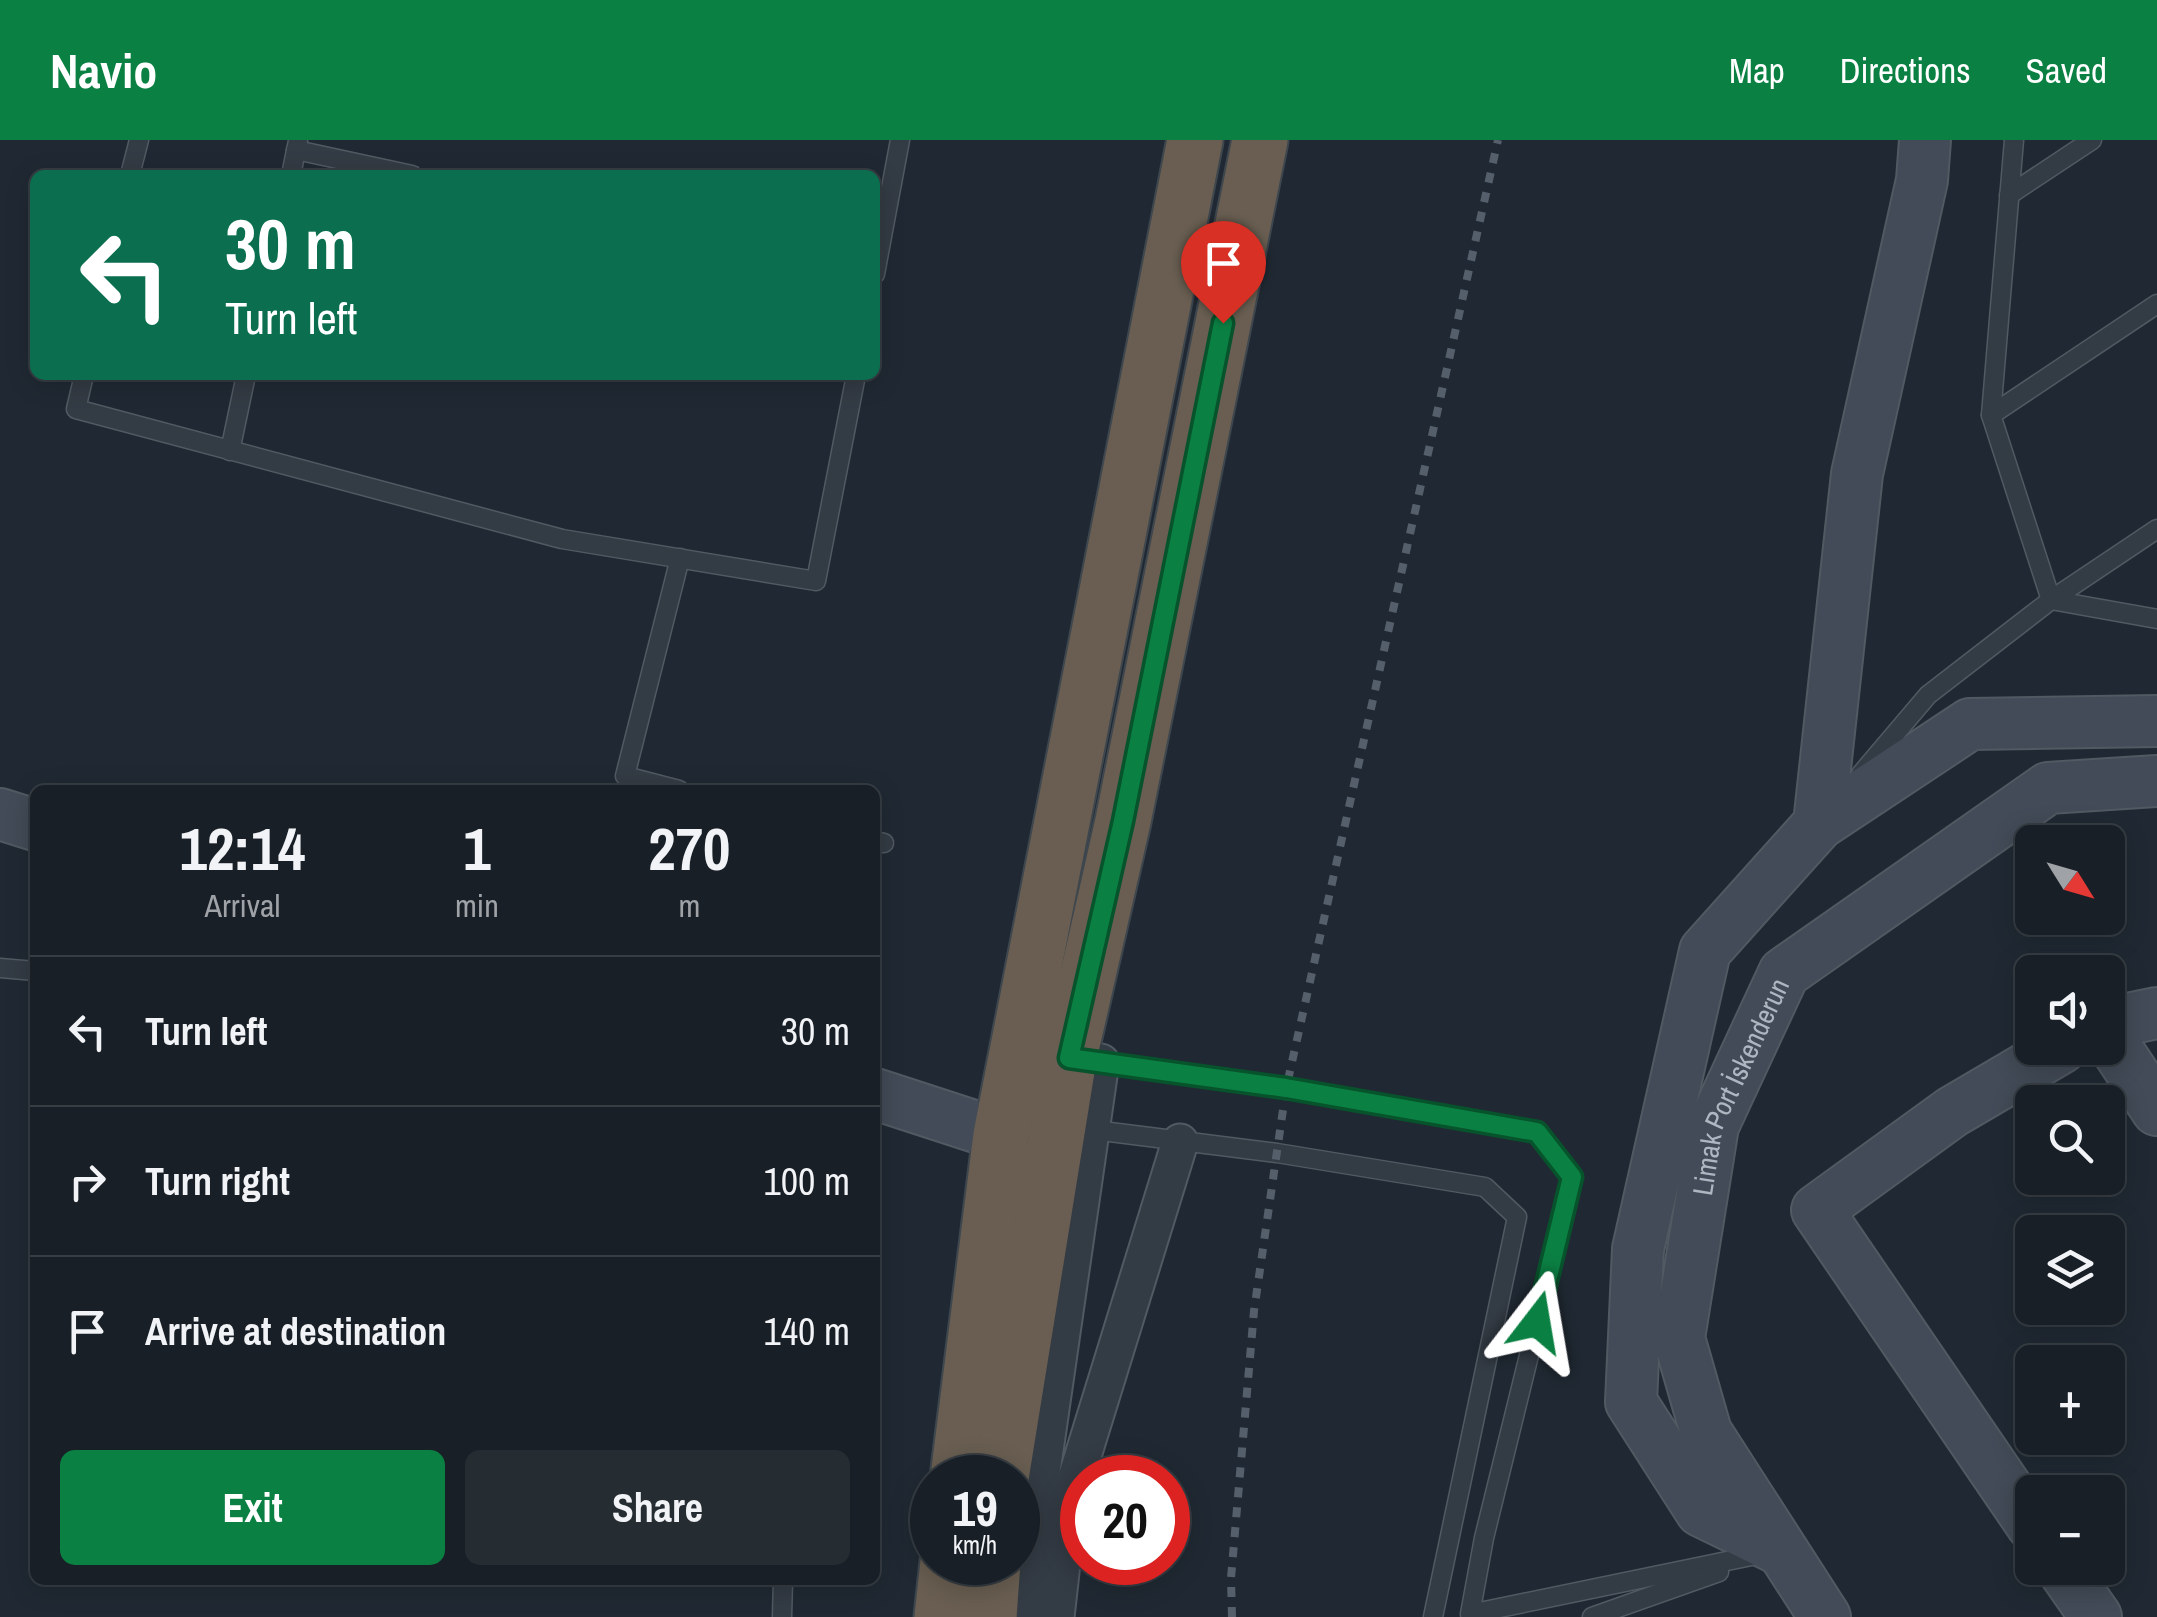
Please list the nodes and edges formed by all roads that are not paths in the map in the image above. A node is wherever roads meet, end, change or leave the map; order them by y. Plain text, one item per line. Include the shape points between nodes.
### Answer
1 (138, 140) edge
2 (900, 140) edge
3 (1194, 140) edge
4 (1260, 140) edge
5 (1925, 140) edge
6 (2014, 140) edge
7 (2092, 140) edge
8 (297, 145) edge
9 (131, 170) edge
10 (291, 170) edge
11 (393, 170) edge
12 (2010, 195) junction
13 (880, 247) edge
14 (2157, 304) edge
15 (1154, 352) junction
16 (1216, 360) junction
17 (83, 380) edge
18 (245, 380) edge
19 (855, 380) edge
20 (1992, 415) junction
21 (230, 450) junction
22 (2157, 529) edge
23 (680, 558) junction
24 (2051, 600) junction
25 (2157, 620) edge
26 (2157, 721) edge
27 (2157, 780) edge
28 (660, 785) edge
29 (0, 814) edge
30 (30, 824) edge
31 (1819, 824) junction
32 (0, 968) edge
33 (30, 971) edge
34 (2157, 1012) edge
35 (2125, 1019) edge
36 (2125, 1062) edge
37 (2032, 1065) edge
38 (880, 1094) edge
39 (1050, 1108) junction
40 (2157, 1110) edge
41 (1180, 1142) junction
42 (964, 1455) edge
43 (1004, 1455) edge
44 (2015, 1500) edge
45 (1781, 1550) junction
46 (783, 1585) edge
47 (945, 1585) edge
48 (991, 1585) edge
49 (2074, 1585) edge
50 (782, 1617) edge
51 (942, 1617) edge
52 (989, 1617) edge
53 (1034, 1617) edge
54 (1056, 1617) edge
55 (1434, 1617) edge
56 (1592, 1617) edge
57 (1825, 1617) edge
58 (2096, 1617) edge

1 - 9 lane
2 - 13 lane
3 - 15 highway
4 - 16 highway
5 - 31 street via 1922,180 1857,474
6 - 12 lane
7 - 12 lane
8 - 10 lane
8 - 11 lane
12 - 20 lane
14 - 20 lane
15 - 16 highway
15 - 39 highway
16 - 39 highway via 1123,821
17 - 21 lane via 76,409
18 - 21 lane
19 - 23 lane via 816,581
20 - 24 lane
21 - 23 lane via 562,539
22 - 24 lane, Limak Port İskenderun
23 - 28 lane via 625,776
24 - 25 lane
24 - 31 lane, Limak Port İskenderun via 1928,696
26 - 31 street, Limak Port İskenderun via 1970,724
27 - 45 street, Limak Port İskenderun via 2048,788 1784,973 1713,1126 1679,1338 1706,1432
29 - 30 street
31 - 45 street, Limak Port İskenderun via 1705,952 1638,1249 1630,1402 1701,1511
32 - 33 lane
34 - 35 street
36 - 40 street
37 - 44 street via 1952,1112 1817,1210
38 - 39 street
39 - 41 lane
39 - 42 highway
39 - 43 highway
39 - 45 lane via 1286,1088 1537,1132 1572,1177 1470,1614
39 - 53 street
41 - 54 street via 1070,1501
41 - 55 lane via 1486,1188 1517,1218
45 - 56 lane
45 - 57 street, Limak Port İskenderun
46 - 50 lane
47 - 51 highway
48 - 52 highway
49 - 58 street

